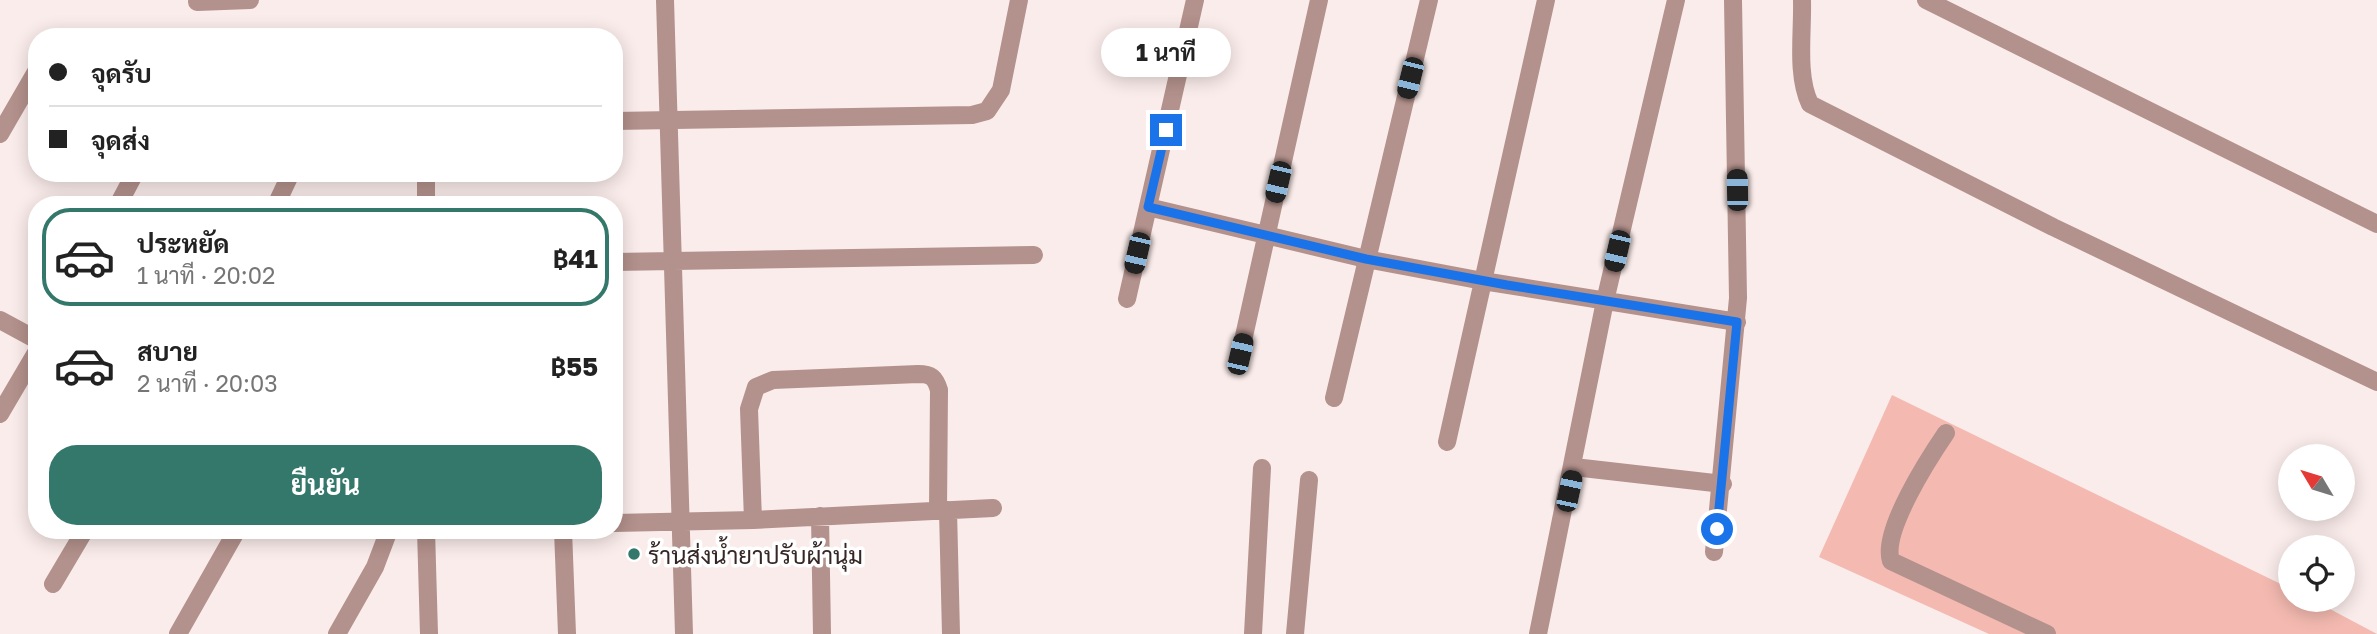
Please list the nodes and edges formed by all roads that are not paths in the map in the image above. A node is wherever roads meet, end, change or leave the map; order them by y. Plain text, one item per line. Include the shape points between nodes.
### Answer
1 (250, 0) edge
2 (665, 0) edge
3 (1019, 0) edge
4 (1195, 0) edge
5 (1319, 0) edge
6 (1429, 0) edge
7 (1546, 0) edge
8 (1676, 0) edge
9 (1733, 0) edge
10 (1802, 0) edge
11 (1926, 0) edge
12 (197, 2) dead end
13 (28, 86) edge
14 (669, 118) junction
15 (623, 121) edge
16 (0, 134) edge
17 (1148, 207) junction
18 (2377, 224) edge
19 (1266, 234) junction
20 (1034, 255) dead end
21 (1366, 259) junction
22 (623, 262) edge
23 (671, 263) junction
24 (1483, 281) junction
25 (1126, 299) dead end
26 (1605, 302) junction
27 (0, 320) edge
28 (1737, 322) junction
29 (28, 335) edge
30 (1240, 354) dead end
31 (28, 366) edge
32 (2377, 382) edge
33 (1334, 398) dead end
34 (0, 414) edge
35 (1945, 433) dead end
36 (1447, 442) dead end
37 (1574, 467) junction
38 (1262, 468) dead end
39 (1309, 480) dead end
40 (1723, 484) junction
41 (993, 508) dead end
42 (943, 510) junction
43 (820, 516) junction
44 (753, 520) junction
45 (682, 521) junction
46 (623, 523) edge
47 (80, 539) edge
48 (232, 539) edge
49 (386, 539) edge
50 (426, 539) edge
51 (564, 539) edge
52 (1714, 552) dead end
53 (53, 584) dead end
54 (178, 634) edge
55 (337, 634) edge
56 (429, 634) edge
57 (567, 634) edge
58 (684, 634) edge
59 (822, 634) edge
60 (951, 634) edge
61 (1253, 634) edge
62 (1295, 634) edge
63 (1538, 634) edge
64 (2047, 634) edge

1 - 12 street
2 - 14 street
3 - 14 street via 1000,90 987,111 972,115
4 - 17 street
5 - 19 street
6 - 21 street
7 - 24 street
8 - 26 street
9 - 28 street
10 - 32 street via 1805,94 1811,104 2053,228
11 - 18 street
13 - 16 street
14 - 15 street
14 - 23 street
17 - 19 street
17 - 25 street
19 - 21 street
19 - 30 street
20 - 23 street
21 - 24 street
21 - 33 street
22 - 23 street
23 - 45 street
24 - 26 street
24 - 36 street
26 - 28 street
26 - 37 street
27 - 29 street
28 - 40 street
31 - 34 street
35 - 64 street via 1906,499 1888,551 1891,561
37 - 40 street
37 - 63 street
38 - 61 street
39 - 62 street
40 - 52 street
41 - 42 street
42 - 43 street
42 - 44 street via 936,379 929,374 786,380 756,387 751,396
42 - 60 street
43 - 44 street
43 - 59 street
44 - 45 street
45 - 46 street
45 - 58 street
47 - 53 street
48 - 54 street
49 - 55 street
50 - 56 street
51 - 57 street

